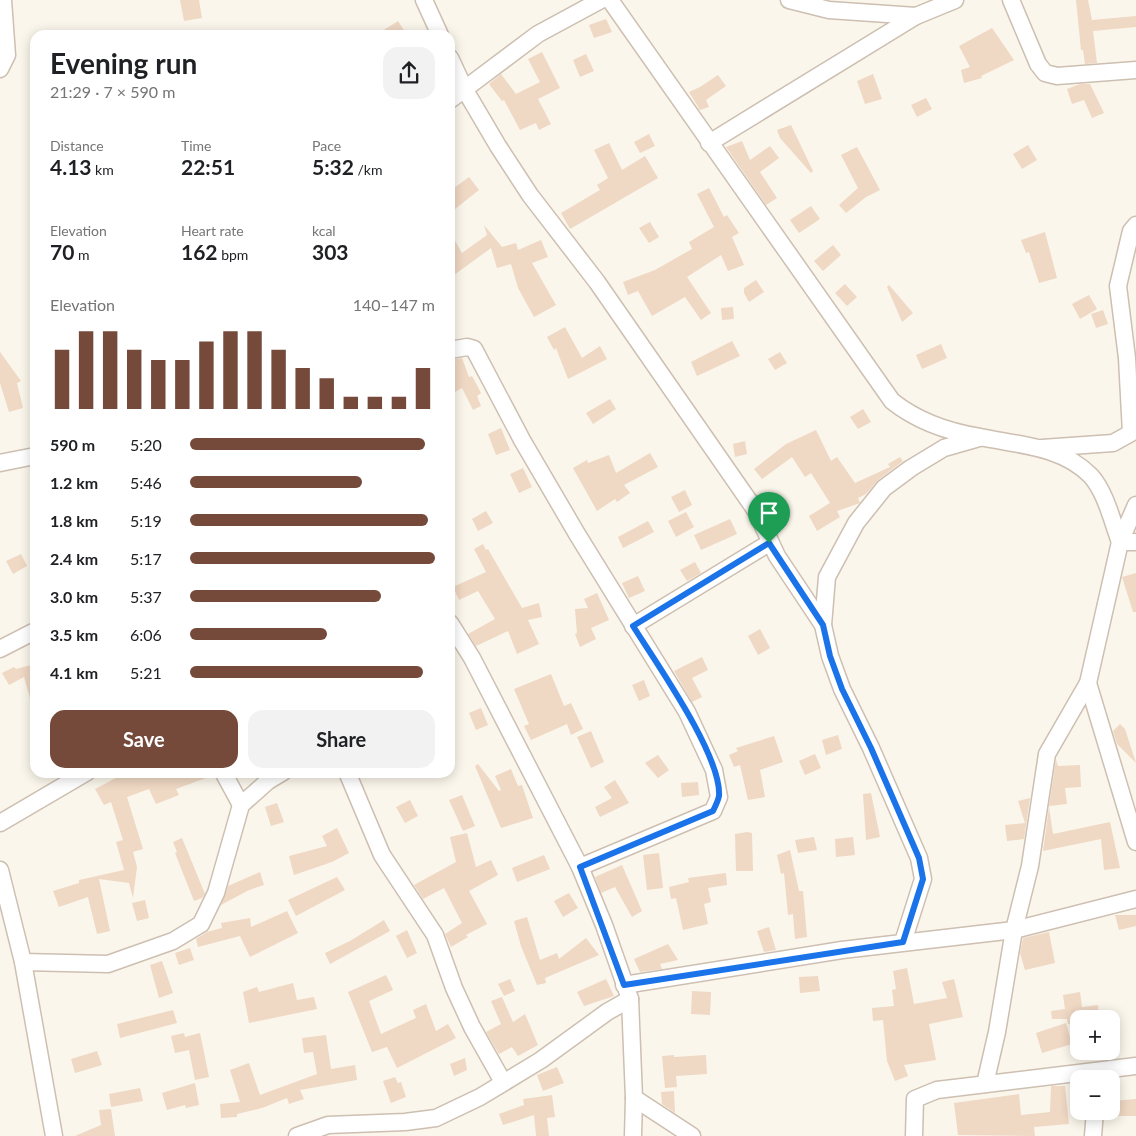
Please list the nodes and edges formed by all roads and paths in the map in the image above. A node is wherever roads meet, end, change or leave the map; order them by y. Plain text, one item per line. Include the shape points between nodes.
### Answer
1 (3, 0) edge
2 (424, 0) edge
3 (601, 0) edge
4 (610, 0) edge
5 (789, 0) edge
6 (955, 0) edge
7 (1011, 0) edge
8 (916, 16) junction
9 (438, 30) edge
10 (0, 69) edge
11 (455, 69) edge
12 (1136, 70) edge
13 (465, 90) junction
14 (455, 97) edge
15 (709, 143) junction
16 (1136, 226) edge
17 (455, 349) edge
18 (979, 437) junction
19 (1039, 448) junction
20 (30, 457) edge
21 (0, 462) edge
22 (1135, 507) edge
23 (1128, 542) edge
24 (769, 543) junction
25 (823, 625) junction
26 (633, 626) junction
27 (455, 631) edge
28 (30, 634) edge
29 (0, 649) edge
30 (1088, 683) junction
31 (77, 778) edge
32 (227, 778) edge
33 (273, 778) edge
34 (350, 778) edge
35 (241, 805) junction
36 (0, 823) edge
37 (1136, 842) edge
38 (580, 867) junction
39 (0, 870) edge
40 (1136, 899) edge
41 (1014, 930) junction
42 (903, 942) junction
43 (23, 962) junction
44 (627, 992) junction
45 (1136, 1066) edge
46 (1119, 1070) edge
47 (1070, 1077) edge
48 (503, 1082) junction
49 (985, 1084) junction
50 (634, 1098) junction
51 (1094, 1120) edge
52 (375, 1129) edge
53 (54, 1136) edge
54 (297, 1136) edge
55 (633, 1136) edge
56 (692, 1136) edge
57 (914, 1136) edge
58 (1093, 1136) edge

1 - 10 street via 6,55
2 - 9 street
3 - 13 street via 538,34
4 - 15 street
5 - 8 street via 829,10
6 - 8 street
7 - 12 street via 1038,64 1045,73 1057,76
8 - 15 street
11 - 13 street
13 - 14 street
13 - 24 street via 530,195 597,282 756,511
15 - 18 street via 892,402 907,413 938,426
16 - 19 street via 1131,231 1118,286 1127,358 1131,433 1113,443
17 - 26 street via 474,349 522,440
18 - 19 street
18 - 25 street via 944,448 910,468 878,495 856,523 828,577
19 - 23 street via 1078,465 1091,476
20 - 21 street
22 - 23 street
23 - 30 street
24 - 25 street
24 - 26 street
25 - 42 street via 842,689 919,858 923,879
26 - 38 street via 687,712 714,770 719,797 713,811
27 - 38 street
28 - 29 street
30 - 37 street
30 - 41 street via 1047,754 1030,866
31 - 36 street
32 - 35 street
33 - 35 street
34 - 48 street via 382,855 435,935 454,988
35 - 43 street via 216,893 201,924 173,941 108,964
38 - 44 street
39 - 43 street
40 - 41 street
41 - 42 street
41 - 49 street
42 - 44 street
43 - 53 street
44 - 48 street via 607,1012 541,1060
44 - 50 street
45 - 46 street
47 - 49 street
48 - 52 street via 436,1118
49 - 57 street via 937,1090 915,1099
50 - 55 street
50 - 56 street
51 - 58 street
52 - 54 street via 328,1125

